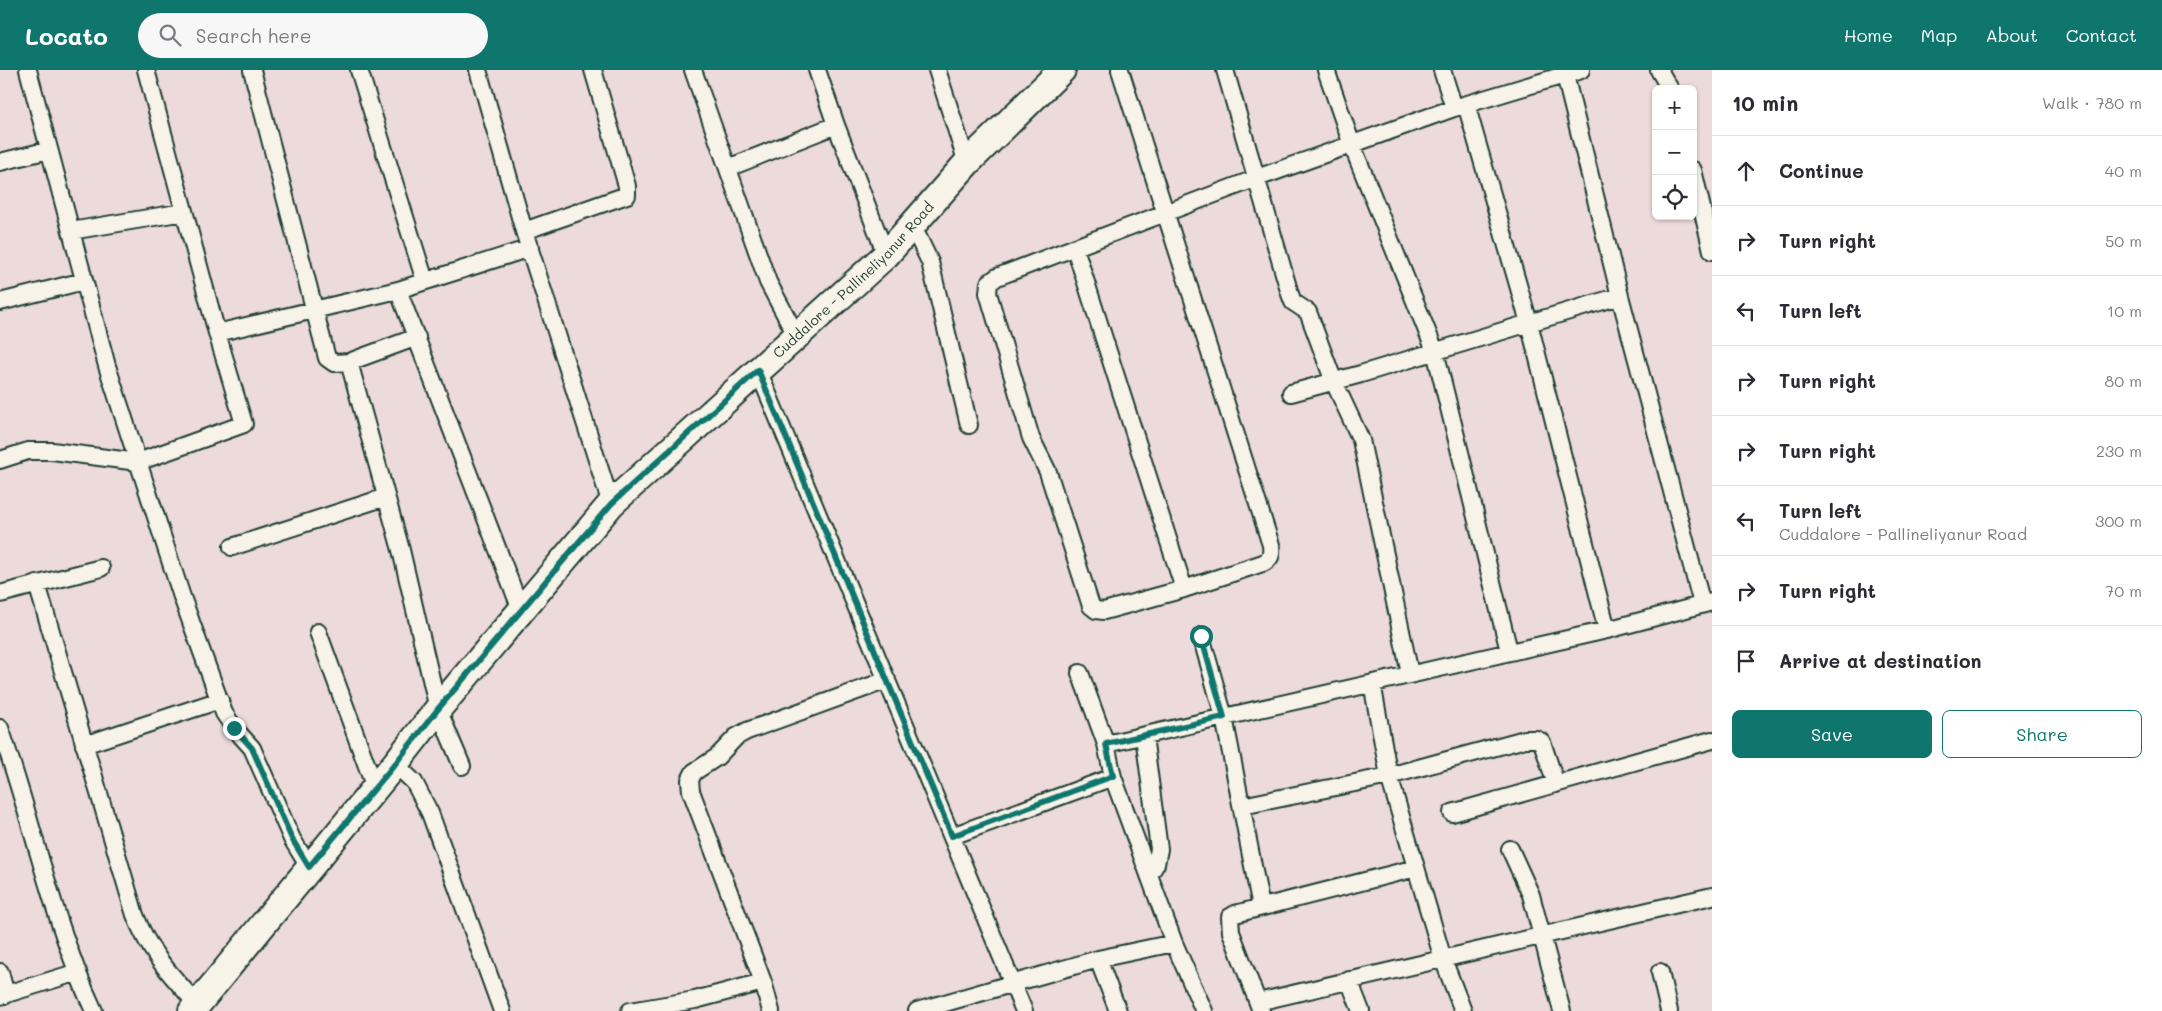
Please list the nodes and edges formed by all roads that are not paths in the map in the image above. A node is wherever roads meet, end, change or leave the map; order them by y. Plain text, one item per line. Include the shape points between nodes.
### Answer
1 (28, 70) edge
2 (146, 70) edge
3 (252, 70) edge
4 (359, 70) edge
5 (478, 70) edge
6 (593, 70) edge
7 (693, 70) edge
8 (816, 70) edge
9 (937, 70) edge
10 (1120, 70) edge
11 (1225, 70) edge
12 (1326, 70) edge
13 (1442, 70) edge
14 (1660, 70) edge
15 (1059, 71) edge
16 (1576, 71) edge
17 (1668, 85) edge
18 (1460, 106) junction
19 (836, 124) junction
20 (1352, 145) junction
21 (49, 150) junction
22 (0, 162) edge
23 (967, 163) junction
24 (728, 168) junction
25 (1694, 175) edge
26 (1257, 178) junction
27 (184, 212) junction
28 (1166, 213) junction
29 (909, 228) junction
30 (71, 230) junction
31 (524, 231) junction
32 (530, 248) junction
33 (1075, 248) junction
34 (1712, 251) edge
35 (886, 254) junction
36 (84, 281) junction
37 (425, 281) junction
38 (398, 290) junction
39 (1620, 296) junction
40 (0, 302) edge
41 (315, 310) junction
42 (1529, 323) junction
43 (217, 333) junction
44 (796, 335) junction
45 (417, 336) junction
46 (1435, 351) junction
47 (349, 362) junction
48 (758, 370) junction
49 (1334, 382) junction
50 (1291, 393) dead end
51 (969, 425) dead end
52 (0, 460) edge
53 (138, 462) junction
54 (386, 497) junction
55 (611, 504) junction
56 (232, 548) dead end
57 (101, 568) dead end
58 (37, 584) junction
59 (1184, 589) junction
60 (0, 594) edge
61 (1707, 603) edge
62 (521, 610) junction
63 (1607, 630) junction
64 (318, 632) dead end
65 (1201, 636) dead end
66 (1509, 651) junction
67 (1080, 673) dead end
68 (1410, 674) junction
69 (887, 680) junction
70 (1372, 683) junction
71 (220, 700) junction
72 (438, 709) junction
73 (1224, 717) junction
74 (0, 728) edge
75 (1144, 736) junction
76 (1712, 740) edge
77 (1106, 744) junction
78 (84, 745) junction
79 (395, 764) junction
80 (462, 766) dead end
81 (1113, 776) junction
82 (1389, 776) junction
83 (1556, 784) junction
84 (375, 788) junction
85 (1242, 806) junction
86 (1452, 813) dead end
87 (952, 836) junction
88 (1510, 849) dead end
89 (309, 867) junction
90 (1416, 868) junction
91 (1149, 875) junction
92 (1712, 896) edge
93 (1262, 907) junction
94 (1541, 936) junction
95 (1174, 943) junction
96 (1443, 959) junction
97 (1098, 960) junction
98 (0, 972) edge
99 (78, 972) junction
100 (1660, 972) dead end
101 (1348, 980) junction
102 (763, 982) junction
103 (1014, 985) junction
104 (3, 996) edge
105 (1259, 1007) edge
106 (194, 1008) edge
107 (94, 1011) edge
108 (502, 1011) edge
109 (630, 1011) edge
110 (771, 1011) edge
111 (918, 1011) edge
112 (1024, 1011) edge
113 (1118, 1011) edge
114 (1204, 1011) edge
115 (1361, 1011) edge
116 (1462, 1011) edge
117 (1562, 1011) edge
118 (1669, 1011) edge

1 - 21 street
2 - 27 street
3 - 41 street
4 - 37 street
5 - 31 street
6 - 31 street via 628,186 627,195
7 - 24 street
8 - 19 street
9 - 23 street
10 - 28 street
11 - 26 street
12 - 20 street
13 - 18 street
14 - 17 street
15 - 23 main road, Cuddalore - Pallineliyanur Road
16 - 18 street
16 - 39 street
18 - 20 street
18 - 42 street
19 - 24 street
19 - 35 street
20 - 26 street
20 - 46 street
21 - 22 street
21 - 30 street
23 - 29 main road, Cuddalore - Pallineliyanur Road
24 - 44 street via 768,282
25 - 34 street
26 - 28 street
26 - 49 street via 1293,302 1308,312
27 - 30 street
27 - 43 street
28 - 33 street
28 - 59 street via 1272,554 1263,563
29 - 35 main road, Cuddalore - Pallineliyanur Road
29 - 51 street via 918,237 930,262
30 - 36 street
31 - 32 street
32 - 37 street
32 - 55 street
33 - 59 street
33 - 59 street via 997,277 989,283 988,293 1031,438 1048,472 1091,606 1104,611
35 - 44 main road, Cuddalore - Pallineliyanur Road
36 - 40 street
36 - 53 street
37 - 38 street
38 - 41 street
38 - 45 street
39 - 42 street
39 - 61 street
41 - 43 street
41 - 47 street via 327,358 334,363
42 - 46 street
42 - 63 street
43 - 53 street via 244,424
44 - 48 main road, Cuddalore - Pallineliyanur Road
45 - 47 street
45 - 62 street
46 - 49 street
46 - 66 street
47 - 54 street
48 - 55 main road, Cuddalore - Pallineliyanur Road
48 - 69 street
49 - 50 street
49 - 68 street via 1361,440
52 - 53 street via 28,452 52,451
53 - 71 street
54 - 56 street
54 - 72 street
55 - 62 main road, Cuddalore - Pallineliyanur Road
57 - 58 street
58 - 60 street
58 - 78 street
61 - 63 street
62 - 72 main road, Cuddalore - Pallineliyanur Road
63 - 66 street
64 - 84 street
65 - 73 street
66 - 68 street
67 - 77 street
68 - 70 street
69 - 87 street
69 - 102 street via 747,731 694,772 690,780 691,791
70 - 73 street
70 - 82 street
71 - 78 street
71 - 89 street via 234,728 252,748 292,839
72 - 79 main road, Cuddalore - Pallineliyanur Road
72 - 80 street
73 - 75 street
73 - 85 street
74 - 99 street
75 - 77 street
75 - 91 street via 1159,849 1156,864
76 - 83 street
77 - 81 street
78 - 106 street via 143,936
79 - 84 main road, Cuddalore - Pallineliyanur Road
79 - 108 street via 414,782 430,813
81 - 87 street
81 - 91 street
82 - 83 street via 1525,739 1536,739 1546,748
82 - 85 street
82 - 90 street
83 - 86 street
84 - 89 main road, Cuddalore - Pallineliyanur Road
85 - 93 street
87 - 103 street
88 - 94 street via 1531,895
89 - 106 main road, Cuddalore - Pallineliyanur Road
90 - 93 street
90 - 96 street
91 - 95 street
92 - 94 street
93 - 105 street via 1235,914 1229,923
94 - 96 street
94 - 117 street
95 - 97 street
95 - 114 street
96 - 101 street
96 - 116 street
97 - 103 street
97 - 113 street
98 - 104 street
99 - 104 street
99 - 107 street
100 - 118 street
101 - 105 street
101 - 115 street
102 - 109 street via 695,1000
102 - 110 street
103 - 111 street
103 - 112 street

